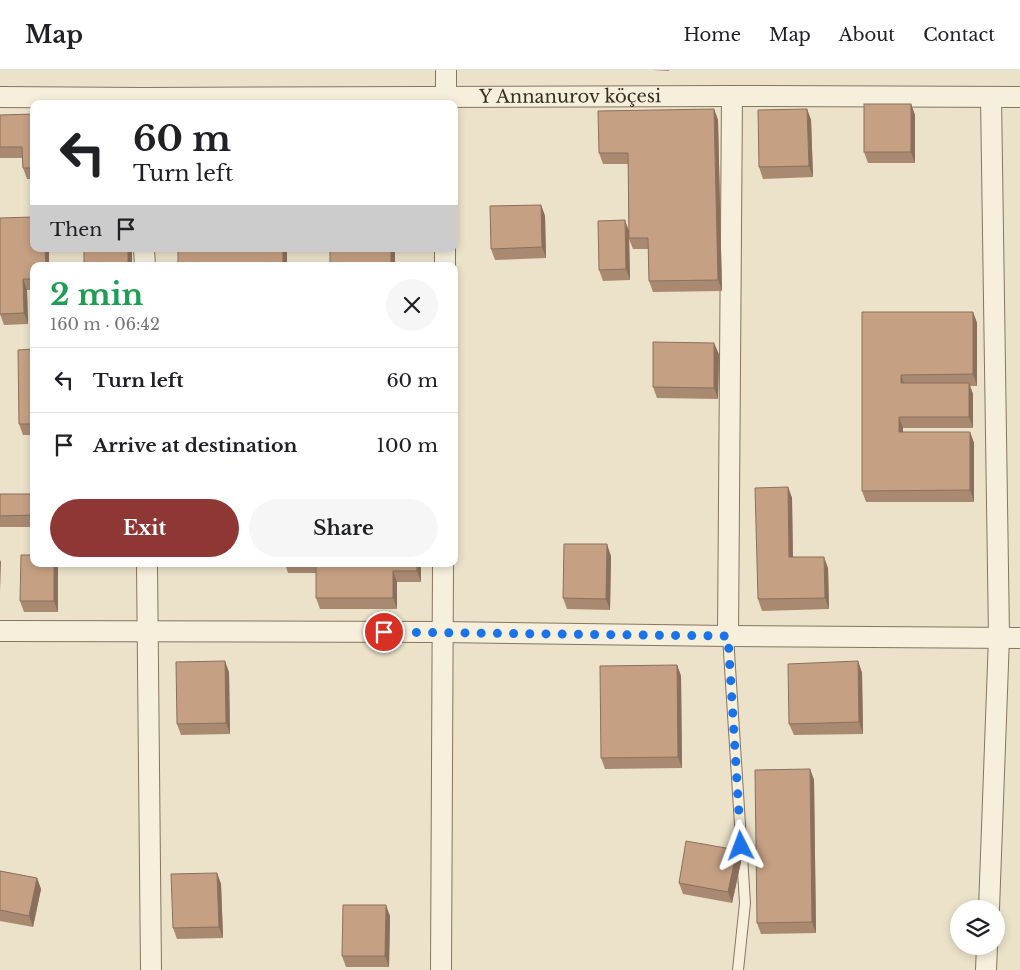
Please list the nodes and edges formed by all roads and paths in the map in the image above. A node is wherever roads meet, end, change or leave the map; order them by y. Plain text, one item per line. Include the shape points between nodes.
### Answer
1 (446, 70) edge
2 (732, 96) junction
3 (0, 97) edge
4 (991, 97) junction
5 (1020, 97) edge
6 (107, 100) edge
7 (446, 100) edge
8 (147, 567) edge
9 (443, 567) edge
10 (0, 631) edge
11 (148, 632) junction
12 (443, 632) junction
13 (728, 636) junction
14 (999, 638) junction
15 (1020, 638) edge
16 (988, 900) edge
17 (987, 955) edge
18 (151, 970) edge
19 (441, 970) edge
20 (738, 970) edge
21 (986, 970) edge

1 - 7 street
2 - 4 street, Y Annanurov köçesi
2 - 7 street, Y Annanurov köçesi
2 - 13 street
3 - 6 street, Y Annanurov köçesi
4 - 5 street, Y Annanurov köçesi
4 - 14 street
8 - 11 street
9 - 12 street
10 - 11 street
11 - 12 street
11 - 18 street
12 - 13 street
12 - 19 street
13 - 14 street
13 - 20 lane via 745,902
14 - 15 street
14 - 16 street
17 - 21 street

